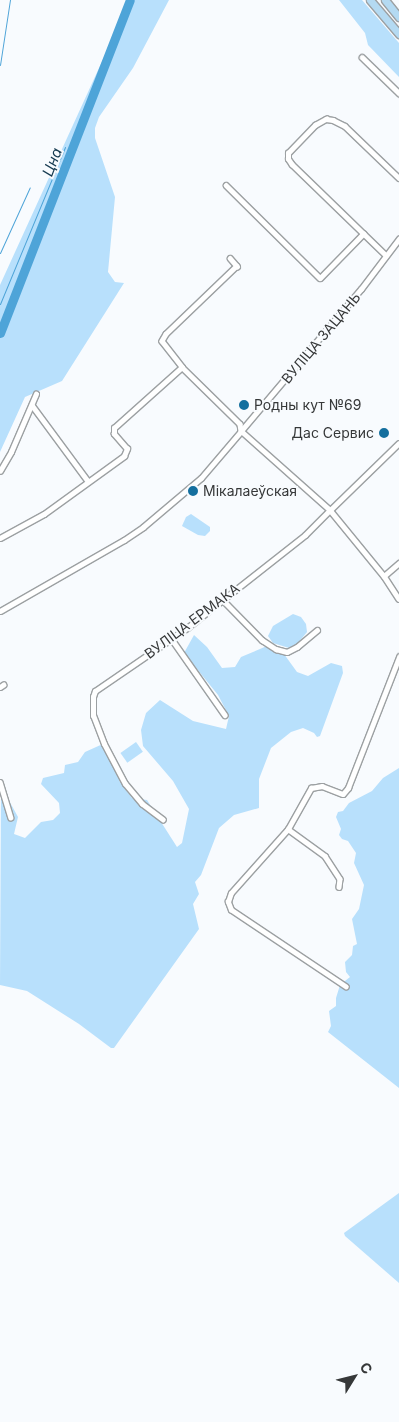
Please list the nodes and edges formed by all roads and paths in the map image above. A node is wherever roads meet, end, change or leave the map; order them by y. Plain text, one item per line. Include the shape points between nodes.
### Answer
1 (370, 0) edge
2 (385, 0) edge
3 (399, 17) edge
4 (399, 34) edge
5 (362, 57) dead end
6 (399, 93) edge
7 (399, 178) edge
8 (226, 185) dead end
9 (363, 234) junction
10 (399, 239) edge
11 (386, 256) junction
12 (230, 258) dead end
13 (182, 367) junction
14 (36, 394) dead end
15 (32, 405) junction
16 (241, 431) junction
17 (399, 443) edge
18 (0, 472) edge
19 (88, 481) junction
20 (330, 510) junction
21 (0, 538) edge
22 (399, 563) edge
23 (384, 576) junction
24 (399, 598) edge
25 (223, 600) junction
26 (0, 611) edge
27 (317, 630) dead end
28 (171, 638) junction
29 (399, 657) edge
30 (225, 715) dead end
31 (0, 782) edge
32 (11, 818) dead end
33 (163, 820) dead end
34 (288, 828) junction
35 (339, 887) dead end
36 (346, 986) dead end

1 - 4 highway
2 - 3 highway
5 - 6 street
7 - 9 street via 345,126 332,120 326,119 315,125 288,153 292,165
8 - 9 street via 320,278
9 - 11 street
10 - 11 street, ВУЛІЦА ЗАЦАНЬ
11 - 16 street, ВУЛІЦА ЗАЦАНЬ
12 - 13 street via 238,266 163,338 164,346
13 - 16 street via 240,424
13 - 19 street via 114,428 114,434 127,452
14 - 15 street
15 - 18 street
15 - 19 street
16 - 20 street
16 - 26 street, ВУЛІЦА ЗАЦАНЬ via 201,478 143,527
17 - 20 street, ВУЛІЦА ЕРМАКА
19 - 21 street via 44,514
20 - 23 street
20 - 25 street, ВУЛІЦА ЕРМАКА via 305,535
22 - 23 street
23 - 24 street
25 - 27 street via 262,640 276,649 287,652
25 - 28 street, ВУЛІЦА ЕРМАКА
28 - 30 street
28 - 33 street, ВУЛІЦА ЕРМАКА via 95,691 92,712 125,784 142,804
29 - 34 street via 348,788 343,794 322,786 310,788
31 - 32 street
34 - 35 street via 325,856 340,879
34 - 36 street via 231,893 228,906

